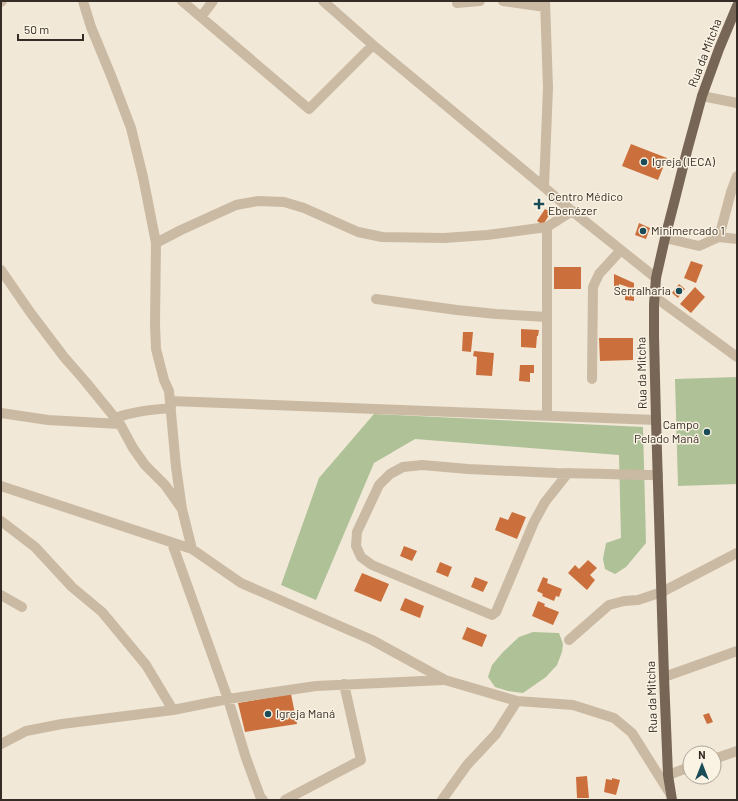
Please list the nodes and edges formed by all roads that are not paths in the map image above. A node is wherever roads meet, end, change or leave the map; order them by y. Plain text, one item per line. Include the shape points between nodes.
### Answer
1 (83, 1) edge
2 (182, 1) edge
3 (213, 1) edge
4 (323, 1) edge
5 (480, 1) edge
6 (502, 1) edge
7 (457, 3) dead end
8 (545, 4) edge
9 (737, 6) edge
10 (201, 17) junction
11 (373, 45) junction
12 (702, 96) junction
13 (737, 103) edge
14 (737, 176) edge
15 (544, 187) junction
16 (572, 211) junction
17 (547, 227) junction
18 (718, 237) junction
19 (665, 238) junction
20 (737, 239) edge
21 (156, 243) junction
22 (621, 250) junction
23 (1, 270) edge
24 (656, 278) junction
25 (655, 297) junction
26 (376, 299) dead end
27 (547, 317) junction
28 (737, 357) edge
29 (592, 379) dead end
30 (170, 404) junction
31 (1, 413) edge
32 (546, 416) junction
33 (656, 420) junction
34 (118, 421) junction
35 (568, 473) junction
36 (658, 475) junction
37 (1, 486) edge
38 (182, 509) junction
39 (1, 521) edge
40 (172, 543) junction
41 (192, 550) junction
42 (737, 553) edge
43 (662, 592) junction
44 (1, 595) edge
45 (22, 607) dead end
46 (569, 640) dead end
47 (737, 651) edge
48 (664, 677) junction
49 (445, 680) junction
50 (344, 684) junction
51 (228, 699) junction
52 (517, 701) junction
53 (173, 710) junction
54 (1, 744) edge
55 (737, 751) edge
56 (722, 756) edge
57 (682, 770) edge
58 (668, 774) junction
59 (672, 798) edge
60 (263, 800) edge
61 (285, 800) edge
62 (442, 800) edge

1 - 21 street via 131,128
2 - 10 street
3 - 10 street
4 - 11 street
5 - 7 street
6 - 8 street
8 - 15 street via 548,88
9 - 12 main road, Rua da Mitcha
10 - 11 street via 309,109
11 - 15 street
12 - 13 street
12 - 19 main road, Rua da Mitcha
14 - 18 street
15 - 16 street
16 - 17 street
16 - 22 street
17 - 21 street via 487,236 382,237 358,232 284,202 258,201 236,205
17 - 27 street
18 - 19 street via 698,246
18 - 20 street
19 - 24 main road, Rua da Mitcha
21 - 30 street via 156,349 169,391
22 - 24 street
22 - 29 street via 599,274 593,287
23 - 34 street via 64,357
24 - 25 main road, Rua da Mitcha
25 - 28 street
25 - 33 main road, Rua da Mitcha
26 - 27 street via 488,314
27 - 32 street
30 - 32 street
30 - 34 street via 127,414
30 - 38 street
31 - 34 street via 48,420
32 - 33 street
33 - 36 main road, Rua da Mitcha
34 - 38 street via 133,448
35 - 35 street via 545,502 534,522 496,612 492,615 372,565 361,557 356,546 357,532 379,485 390,474 403,467 422,464 468,469
35 - 36 street
36 - 43 main road, Rua da Mitcha
37 - 40 street
38 - 41 street
39 - 53 street via 35,547 72,587 102,612 146,665
40 - 41 street
40 - 51 street
41 - 49 street via 241,583 372,640
42 - 43 street
43 - 46 street via 638,600 609,605
43 - 48 main road, Rua da Mitcha
44 - 45 street
47 - 48 street
48 - 58 main road, Rua da Mitcha
49 - 50 street
49 - 52 street
50 - 51 street
50 - 61 street via 361,760
51 - 53 street
51 - 60 street via 246,758
52 - 59 street via 572,705 614,718 632,733
52 - 62 street via 496,734 467,765
53 - 54 street via 62,724 26,732
55 - 56 street
57 - 58 street
58 - 59 main road, Rua da Mitcha

